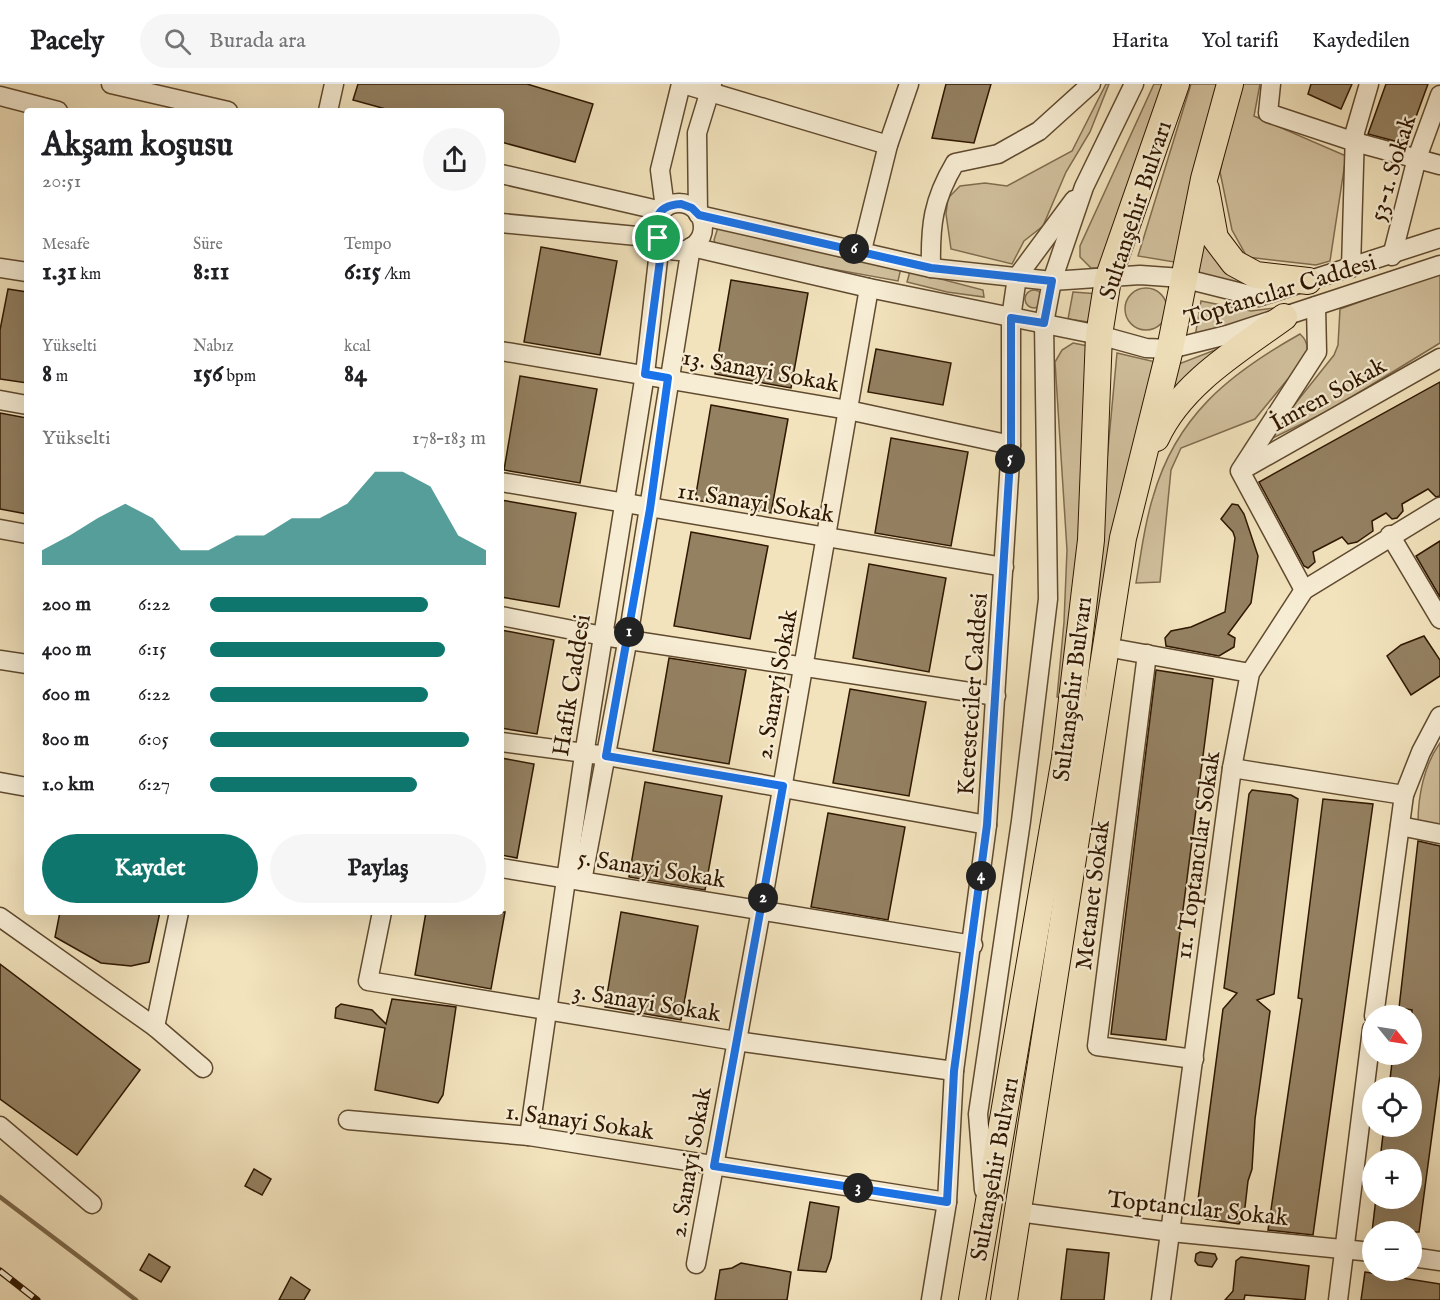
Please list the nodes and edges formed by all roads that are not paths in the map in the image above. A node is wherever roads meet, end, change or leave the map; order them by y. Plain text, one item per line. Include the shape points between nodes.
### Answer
1 (111, 84) edge
2 (334, 84) edge
3 (682, 84) edge
4 (909, 84) edge
5 (1091, 84) edge
6 (1134, 84) edge
7 (1176, 84) edge
8 (1230, 84) edge
9 (1271, 84) edge
10 (1370, 84) edge
11 (711, 88) edge
12 (1440, 95) edge
13 (0, 96) edge
14 (46, 108) edge
15 (215, 108) edge
16 (329, 108) edge
17 (1354, 142) junction
18 (888, 145) junction
19 (1417, 158) junction
20 (1440, 165) edge
21 (504, 175) edge
22 (1204, 179) junction
23 (1084, 187) junction
24 (663, 210) junction
25 (699, 215) junction
26 (504, 223) edge
27 (1440, 238) edge
28 (659, 240) junction
29 (691, 247) junction
30 (862, 250) junction
31 (1392, 256) junction
32 (1440, 265) edge
33 (0, 268) edge
34 (931, 268) junction
35 (1351, 268) junction
36 (24, 272) edge
37 (1017, 277) junction
38 (1182, 278) junction
39 (1108, 279) junction
40 (1052, 281) junction
41 (1308, 281) junction
42 (869, 288) junction
43 (1316, 306) junction
44 (1284, 317) junction
45 (1011, 318) junction
46 (1044, 323) junction
47 (1099, 335) junction
48 (1170, 348) junction
49 (504, 351) edge
50 (1440, 358) edge
51 (645, 374) junction
52 (668, 378) junction
53 (0, 400) edge
54 (24, 404) edge
55 (848, 410) junction
56 (1011, 445) junction
57 (1240, 471) junction
58 (1137, 479) junction
59 (504, 483) edge
60 (624, 503) junction
61 (1440, 507) edge
62 (650, 509) junction
63 (0, 529) edge
64 (24, 533) edge
65 (1390, 535) junction
66 (826, 537) junction
67 (1004, 567) junction
68 (1304, 590) junction
69 (1438, 614) edge
70 (504, 617) edge
71 (603, 636) junction
72 (628, 638) junction
73 (1106, 647) junction
74 (1147, 654) junction
75 (0, 660) edge
76 (24, 664) edge
77 (804, 664) junction
78 (1250, 673) junction
79 (996, 696) junction
80 (1440, 716) edge
81 (504, 742) edge
82 (584, 755) junction
83 (606, 756) junction
84 (1232, 768) junction
85 (0, 782) edge
86 (24, 786) edge
87 (783, 786) junction
88 (1404, 795) junction
89 (987, 825) junction
90 (1400, 826) junction
91 (1440, 834) edge
92 (504, 868) edge
93 (574, 880) junction
94 (761, 910) junction
95 (178, 915) edge
96 (381, 915) edge
97 (0, 917) edge
98 (973, 945) junction
99 (1376, 1005) edge
100 (548, 1011) junction
101 (155, 1027) junction
102 (735, 1041) junction
103 (1194, 1059) junction
104 (1368, 1065) edge
105 (203, 1068) dead end
106 (954, 1071) junction
107 (348, 1120) dead end
108 (0, 1126) edge
109 (529, 1136) junction
110 (714, 1166) junction
111 (947, 1202) junction
112 (92, 1204) dead end
113 (1018, 1212) junction
114 (986, 1219) junction
115 (1171, 1232) junction
116 (1345, 1248) junction
117 (1362, 1251) edge
118 (1422, 1258) edge
119 (1440, 1261) edge
120 (696, 1264) dead end
121 (931, 1300) edge
122 (972, 1300) edge
123 (1004, 1300) edge
124 (1161, 1300) edge
125 (1338, 1300) edge

1 - 15 street
2 - 16 street
3 - 11 street
3 - 24 street via 660,170
4 - 18 street
5 - 34 street via 1039,131 998,154 955,163 943,183 930,228
6 - 23 street
7 - 39 highway, Sultanşehir Bulvarı
8 - 22 highway, Sultanşehir Bulvarı
9 - 17 street via 1268,113
10 - 17 street
11 - 18 street
11 - 25 street via 697,133
12 - 19 street, 53-1. Sokak
13 - 14 street
17 - 19 street
17 - 35 street
18 - 30 street
19 - 20 street
19 - 31 street, 53-1. Sokak
21 - 24 street
22 - 38 highway, Sultanşehir Bulvarı
22 - 41 highway via 1215,238 1234,263 1256,275
23 - 37 street
23 - 40 street
24 - 25 street via 681,204
24 - 28 street via 655,226
25 - 29 street via 701,234
25 - 30 street, Toptancılar Caddesi
26 - 28 street
27 - 31 street, Toptancılar Caddesi
28 - 29 street via 674,250
28 - 51 street, Hafik Caddesi
29 - 42 street, Toptancılar Caddesi
29 - 52 street, Hafik Caddesi
30 - 34 street, Toptancılar Caddesi
31 - 35 street, Toptancılar Caddesi
32 - 43 street, Toptancılar Caddesi
33 - 36 street
34 - 37 street, Toptancılar Caddesi
35 - 41 street, Toptancılar Caddesi
37 - 40 street, Toptancılar Caddesi
37 - 45 street, Keresteciler Caddesi
38 - 39 street, Toptancılar Caddesi via 1140,275
38 - 41 street, Toptancılar Caddesi via 1258,297
38 - 48 highway, Sultanşehir Bulvarı
39 - 40 street, Toptancılar Caddesi
39 - 47 highway, Sultanşehir Bulvarı
40 - 46 street
42 - 45 street, Toptancılar Caddesi
42 - 55 street, 2. Sanayi Sokak
43 - 44 street, Toptancılar Caddesi
43 - 57 street via 1317,352
44 - 48 street, Toptancılar Caddesi
44 - 58 highway via 1215,367 1167,414
45 - 46 street, Toptancılar Caddesi
45 - 56 street, Keresteciler Caddesi
46 - 47 street, Toptancılar Caddesi
46 - 114 street via 1048,599 1021,821 978,1114
47 - 48 street, Toptancılar Caddesi via 1146,348
47 - 114 highway, Sultanşehir Bulvarı via 1091,540 1065,758
48 - 58 highway, Sultanşehir Bulvarı
49 - 51 street, 13. Sanayi Sokak
50 - 57 street, İmren Sokak
51 - 52 street, 13. Sanayi Sokak
51 - 60 street, Hafik Caddesi
52 - 55 street, 13. Sanayi Sokak
52 - 62 street, Hafik Caddesi
53 - 54 street
55 - 56 street, 13. Sanayi Sokak
55 - 66 street, 2. Sanayi Sokak
56 - 67 street, Keresteciler Caddesi
57 - 68 street
58 - 73 highway, Sultanşehir Bulvarı via 1123,538
59 - 60 street, 11. Sanayi Sokak
60 - 62 street, 11. Sanayi Sokak
60 - 71 street, Hafik Caddesi
61 - 65 street, 11. Toptancılar Sokak
62 - 66 street, 11. Sanayi Sokak
62 - 72 street, Hafik Caddesi
63 - 64 street
65 - 68 street, 11. Toptancılar Sokak
65 - 69 street
66 - 67 street, 11. Sanayi Sokak
66 - 77 street, 2. Sanayi Sokak
67 - 79 street, Keresteciler Caddesi
68 - 78 street, 11. Toptancılar Sokak
70 - 71 street
71 - 72 street
71 - 82 street, Hafik Caddesi
72 - 77 street
72 - 83 street, Hafik Caddesi
73 - 74 street
73 - 113 highway, Sultanşehir Bulvarı
74 - 78 street
74 - 103 street, Metanet Sokak via 1097,1046
75 - 76 street
77 - 79 street
77 - 87 street, 2. Sanayi Sokak
78 - 84 street, 11. Toptancılar Sokak
79 - 89 street, Keresteciler Caddesi
80 - 88 street
81 - 82 street
82 - 83 street
82 - 93 street, Hafik Caddesi
83 - 87 street
83 - 93 street, Hafik Caddesi
84 - 88 street
84 - 103 street, 11. Toptancılar Sokak
85 - 86 street
87 - 89 street
87 - 94 street, 2. Sanayi Sokak
88 - 90 street
89 - 98 street, Keresteciler Caddesi
90 - 91 street
90 - 99 street
92 - 93 street, 5. Sanayi Sokak
93 - 94 street, 5. Sanayi Sokak
93 - 100 street, Hafik Caddesi
94 - 98 street, 5. Sanayi Sokak
94 - 102 street, 2. Sanayi Sokak
95 - 101 street
96 - 100 street, 3. Sanayi Sokak via 369,981
97 - 101 street
98 - 106 street, Keresteciler Caddesi
100 - 102 street, 3. Sanayi Sokak
100 - 109 street, Hafik Caddesi
101 - 105 street
102 - 106 street, 3. Sanayi Sokak
102 - 110 street, 2. Sanayi Sokak
103 - 115 street, 11. Toptancılar Sokak
104 - 116 street
106 - 111 street, Keresteciler Caddesi
107 - 109 street, 1. Sanayi Sokak
108 - 112 street
109 - 110 street, 1. Sanayi Sokak
110 - 111 street, 1. Sanayi Sokak
110 - 120 street, 2. Sanayi Sokak
111 - 121 street, Keresteciler Caddesi
113 - 115 street, Toptancılar Sokak
113 - 123 highway, Sultanşehir Bulvarı
114 - 122 highway, Sultanşehir Bulvarı
115 - 116 street, Toptancılar Sokak
115 - 124 street, 11. Toptancılar Sokak
116 - 117 street, Toptancılar Sokak
116 - 125 street
118 - 119 street

